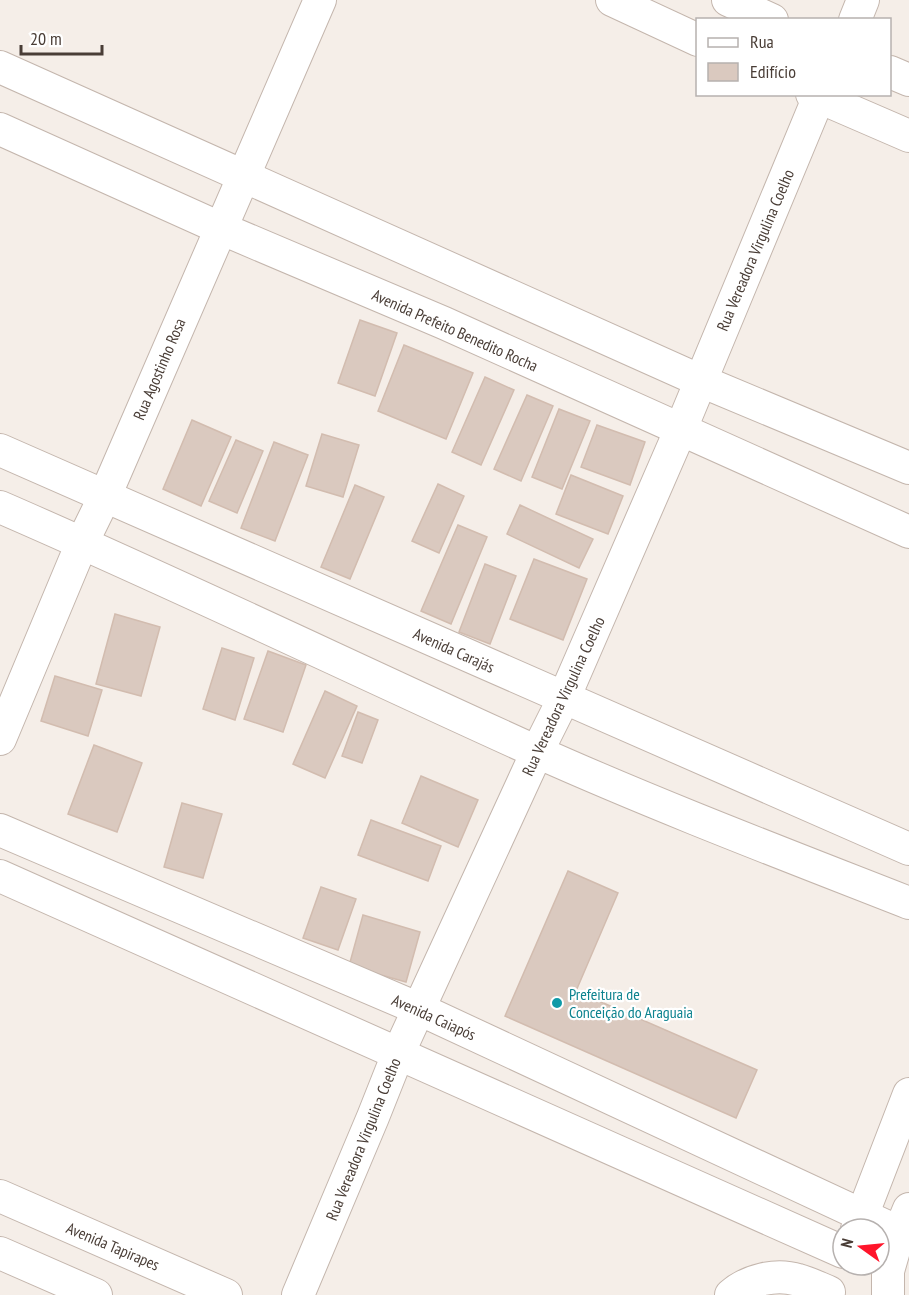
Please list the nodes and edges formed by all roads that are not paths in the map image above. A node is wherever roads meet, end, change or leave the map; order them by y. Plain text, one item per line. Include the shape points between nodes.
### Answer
1 (320, 0) edge
2 (612, 0) edge
3 (729, 0) edge
4 (863, 0) edge
5 (768, 18) edge
6 (856, 18) edge
7 (696, 39) edge
8 (0, 67) edge
9 (891, 72) edge
10 (909, 80) edge
11 (817, 96) edge
12 (0, 129) edge
13 (909, 136) edge
14 (243, 176) junction
15 (220, 228) junction
16 (701, 381) junction
17 (680, 431) junction
18 (0, 450) edge
19 (909, 468) edge
20 (105, 496) junction
21 (0, 507) edge
22 (909, 532) edge
23 (82, 543) junction
24 (564, 698) junction
25 (0, 739) edge
26 (537, 752) junction
27 (0, 830) edge
28 (909, 849) edge
29 (0, 876) edge
30 (909, 903) edge
31 (418, 1009) junction
32 (398, 1054) junction
33 (909, 1094) edge
34 (0, 1196) edge
35 (850, 1217) edge
36 (862, 1217) edge
37 (891, 1225) edge
38 (906, 1226) edge
39 (831, 1247) edge
40 (0, 1253) edge
41 (836, 1277) edge
42 (889, 1278) edge
43 (780, 1286) edge
44 (829, 1294) edge
45 (96, 1295) edge
46 (226, 1295) edge
47 (298, 1295) edge
48 (731, 1295) edge

1 - 14 street, Rua Agostinho Rosa
2 - 7 street
3 - 5 street
4 - 6 street
8 - 14 street
9 - 10 street
11 - 13 street
11 - 16 street, Rua Vereadora Virgulina Coelho
12 - 15 street, Avenida Prefeito Benedito Rocha
14 - 15 street, Rua Agostinho Rosa
14 - 16 street
15 - 17 street, Avenida Prefeito Benedito Rocha via 444,323
15 - 20 street, Rua Agostinho Rosa
16 - 17 street, Rua Vereadora Virgulina Coelho
16 - 19 street
17 - 22 street, Avenida Prefeito Benedito Rocha
17 - 24 street, Rua Vereadora Virgulina Coelho
18 - 20 street, Avenida Carajás
20 - 23 street, Rua Agostinho Rosa
20 - 24 street, Avenida Carajás
21 - 23 street
23 - 25 street, Rua Agostinho Rosa
23 - 26 street
24 - 26 street, Rua Vereadora Virgulina Coelho
24 - 28 street, Avenida Carajás
26 - 30 street
26 - 31 street, Rua Vereadora Virgulina Coelho
27 - 31 street, Avenida Caiapós
29 - 32 street
31 - 32 street, Rua Vereadora Virgulina Coelho
31 - 35 street, Avenida Caiapós
32 - 39 street
32 - 47 street, Rua Vereadora Virgulina Coelho
33 - 36 street
34 - 46 street, Avenida Tapirapes
37 - 38 street, Avenida Caiapós
38 - 42 street
40 - 45 street
41 - 44 street
43 - 44 street via 798,1279
43 - 48 street via 764,1279

